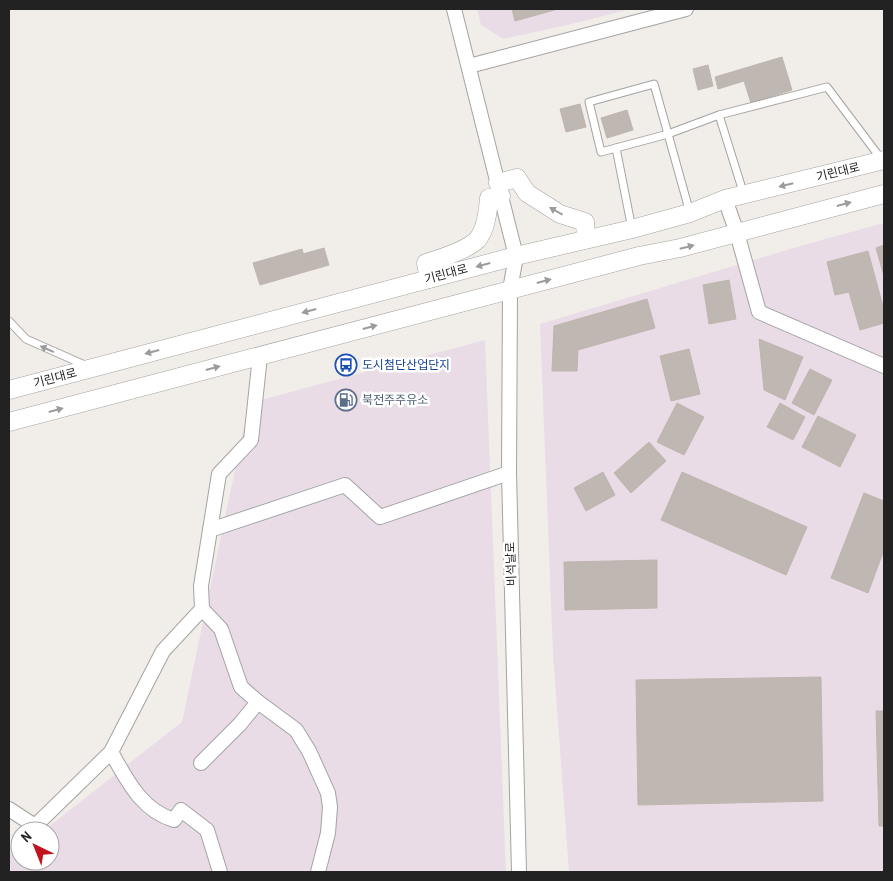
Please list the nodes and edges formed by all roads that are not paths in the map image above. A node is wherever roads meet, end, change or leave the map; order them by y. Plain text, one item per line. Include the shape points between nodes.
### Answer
1 (454, 9) edge
2 (686, 9) edge
3 (469, 66) junction
4 (719, 115) junction
5 (668, 134) junction
6 (616, 148) junction
7 (883, 160) edge
8 (499, 189) junction
9 (884, 194) edge
10 (744, 195) junction
11 (725, 199) junction
12 (690, 213) junction
13 (632, 229) junction
14 (737, 233) junction
15 (586, 240) junction
16 (516, 256) junction
17 (429, 279) junction
18 (510, 290) junction
19 (9, 320) edge
20 (260, 356) junction
21 (884, 366) edge
22 (92, 368) junction
23 (9, 390) edge
24 (9, 422) edge
25 (508, 474) junction
26 (210, 530) junction
27 (202, 609) junction
28 (258, 702) junction
29 (111, 752) junction
30 (201, 763) dead end
31 (9, 809) edge
32 (220, 872) edge
33 (318, 872) edge
34 (519, 872) edge

1 - 3 street
2 - 3 street
3 - 8 street
4 - 5 lane
4 - 7 lane via 827,87
4 - 10 lane
5 - 6 lane
5 - 6 lane via 654,84 589,102 601,152
5 - 12 lane
6 - 13 lane
7 -> 10 street, 기린대로
15 -> 8 street via 585,222 560,214 527,193 517,178
8 - 16 street
8 - 17 street via 490,198 488,218 477,240 450,255 426,263
14 -> 9 street
10 - 11 street, 기린대로
11 - 12 street, 기린대로
11 - 14 street
12 - 13 street, 기린대로
13 - 15 street, 기린대로
18 -> 14 street
14 - 21 street via 759,312
15 - 16 street, 기린대로
16 -> 17 street, 기린대로
16 - 18 street, 비석날로
17 -> 22 street, 기린대로
20 -> 18 street
18 - 25 street, 비석날로
22 -> 19 lane via 26,339
24 -> 20 street
20 - 26 street via 251,440 218,474
22 - 23 street, 기린대로
25 - 26 street via 380,517 344,485
25 - 34 street, 비석날로
26 - 27 street via 201,586
27 - 28 street via 221,630 241,687
27 - 29 street via 163,651
28 - 30 street
28 - 33 street via 296,730 328,793 328,833
29 - 31 street via 35,826
29 - 32 street via 134,792 146,805 174,820 180,810 207,830

